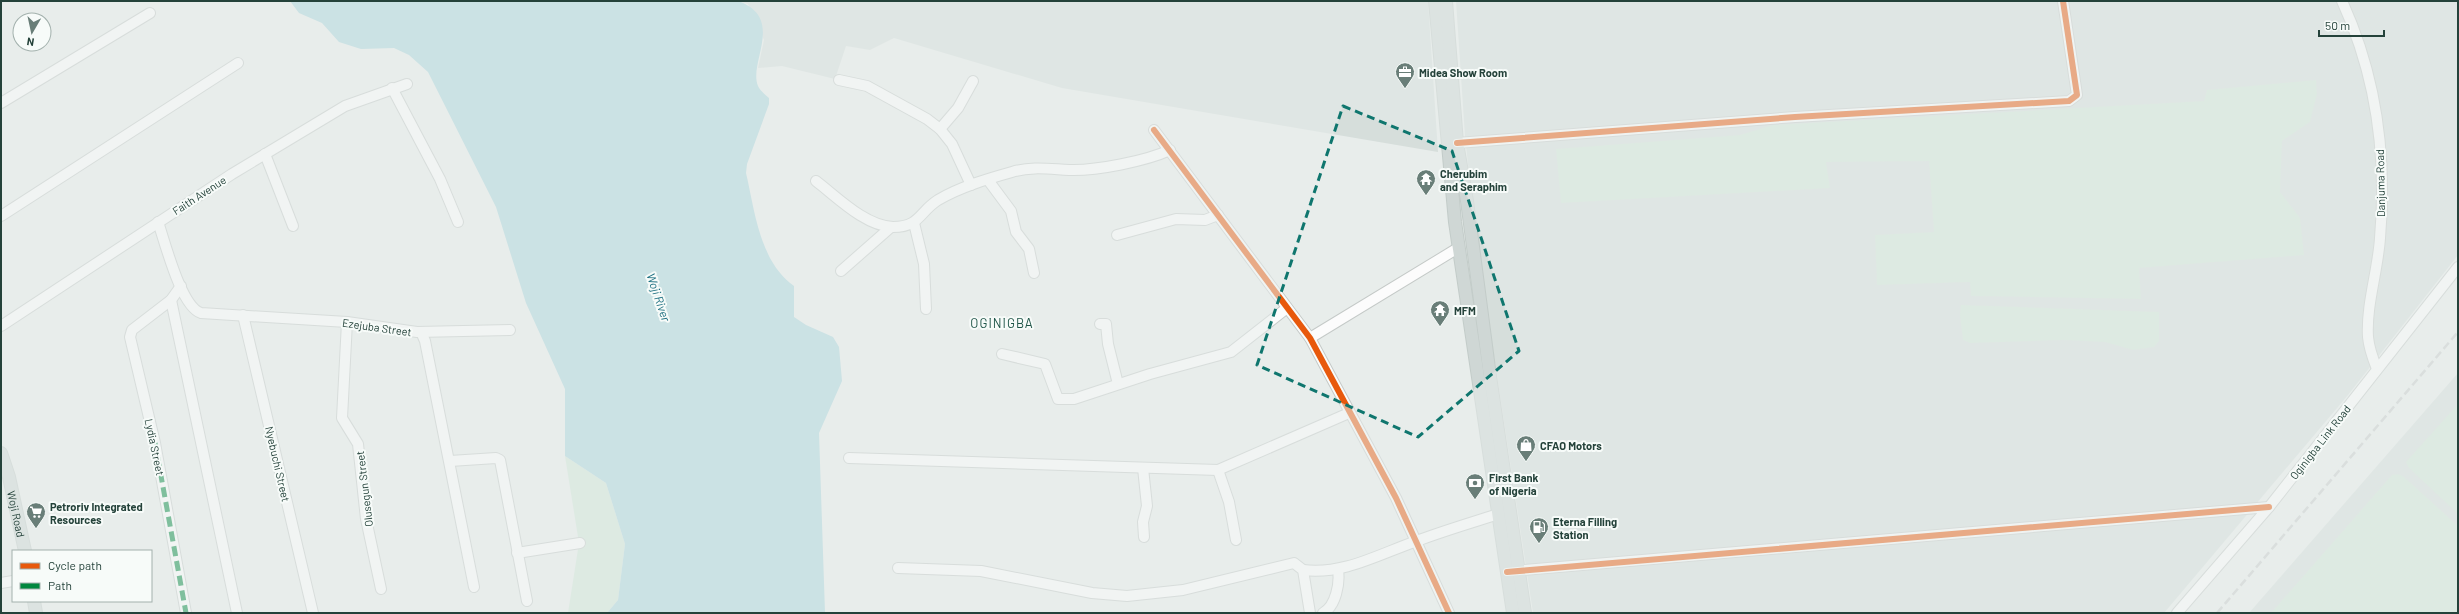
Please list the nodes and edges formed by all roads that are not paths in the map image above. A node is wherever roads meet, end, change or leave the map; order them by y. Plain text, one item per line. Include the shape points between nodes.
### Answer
1 (1435, 1) edge
2 (1446, 1) edge
3 (2063, 1) edge
4 (2342, 1) edge
5 (150, 12) dead end
6 (238, 63) dead end
7 (839, 80) dead end
8 (973, 81) dead end
9 (407, 84) dead end
10 (392, 88) junction
11 (1, 103) edge
12 (940, 129) junction
13 (1154, 130) dead end
14 (1457, 143) junction
15 (1170, 150) junction
16 (265, 154) junction
17 (988, 180) junction
18 (816, 181) dead end
19 (971, 185) junction
20 (1218, 215) junction
21 (1, 216) edge
22 (158, 222) junction
23 (458, 222) dead end
24 (914, 224) junction
25 (292, 226) dead end
26 (891, 227) junction
27 (1118, 234) dead end
28 (1458, 248) junction
29 (2458, 267) edge
30 (841, 271) dead end
31 (1034, 273) dead end
32 (181, 286) junction
33 (171, 300) junction
34 (1287, 308) junction
35 (926, 309) dead end
36 (244, 315) junction
37 (347, 322) junction
38 (1100, 324) dead end
39 (1, 326) edge
40 (510, 330) dead end
41 (420, 332) junction
42 (1310, 338) junction
43 (1002, 354) dead end
44 (2377, 369) junction
45 (1118, 384) junction
46 (1348, 413) junction
47 (1, 453) edge
48 (850, 458) dead end
49 (450, 461) junction
50 (1143, 468) junction
51 (1218, 470) junction
52 (2269, 507) junction
53 (1498, 514) junction
54 (1144, 537) dead end
55 (1236, 540) dead end
56 (1417, 540) junction
57 (580, 543) dead end
58 (25, 550) edge
59 (517, 553) junction
60 (898, 568) dead end
61 (1303, 570) junction
62 (1338, 570) junction
63 (1519, 570) junction
64 (1507, 572) junction
65 (12, 581) edge
66 (1, 583) edge
67 (474, 587) dead end
68 (381, 589) dead end
69 (528, 601) dead end
70 (34, 602) edge
71 (36, 613) edge
72 (186, 613) edge
73 (237, 613) edge
74 (313, 613) edge
75 (1310, 613) edge
76 (1323, 613) edge
77 (1449, 613) edge
78 (1513, 613) edge
79 (1526, 613) edge
80 (2177, 613) edge

1 - 28 main road
2 - 14 main road
3 - 14 street via 2077,95 2068,101 1795,117
4 - 44 street, Danjuma Road via 2354,28 2366,67 2381,156 2380,238 2368,337
5 - 11 street
6 - 21 street
7 - 12 street via 868,86
8 - 12 street via 958,108
9 - 10 street, Faith Avenue
10 - 16 street, Faith Avenue via 345,106
10 - 23 street via 440,179
12 - 19 street via 952,144
13 - 15 street
14 - 63 main road
15 - 17 street via 1125,163 1080,170 1031,168
15 - 20 street
16 - 22 street, Faith Avenue
16 - 25 street
17 - 19 street
17 - 31 street via 1011,211 1016,232 1029,248
18 - 26 street via 864,217
19 - 24 street via 939,200
20 - 27 street via 1205,220 1176,219
20 - 34 street
22 - 32 street, Ezejuba Street
22 - 39 street, Faith Avenue
24 - 26 street
24 - 35 street via 924,264
26 - 30 street
28 - 42 street
28 - 53 main road
29 - 44 street, Oginigba Link Road
32 - 33 street, Lydia Street
32 - 36 street, Ezejuba Street via 191,308 195,311
33 - 72 street, Lydia Street via 132,330 130,337 155,443
33 - 73 street
34 - 42 street
34 - 45 street via 1231,352
36 - 37 street, Ezejuba Street
36 - 74 street, Nyebuchi Street
37 - 41 street, Ezejuba Street
37 - 68 street, Olusegun Street via 342,418 358,444 366,519
38 - 45 street via 1106,324
40 - 41 street
41 - 49 street, Ezejuba Street via 425,341
42 - 46 street
43 - 45 street via 1045,364 1056,396 1064,400
44 - 52 street, Oginigba Link Road
46 - 51 street
46 - 56 street
47 - 58 main road, Woji Road via 9,477
48 - 50 street
49 - 59 street via 499,458
49 - 67 street, Ezejuba Street
50 - 51 street
50 - 54 street via 1147,506 1143,522
51 - 55 street via 1229,502
52 - 63 street
52 - 80 street, Oginigba Link Road
53 - 56 street
53 - 64 main road
56 - 62 street
56 - 77 street
57 - 59 street
59 - 69 street
60 - 61 street via 985,571 1092,593 1127,596 1184,590 1288,564 1297,564
61 - 62 street
61 - 75 street
62 - 76 street via 1339,578 1333,601
63 - 64 street
63 - 79 main road
64 - 78 main road
65 - 66 street
70 - 71 main road

